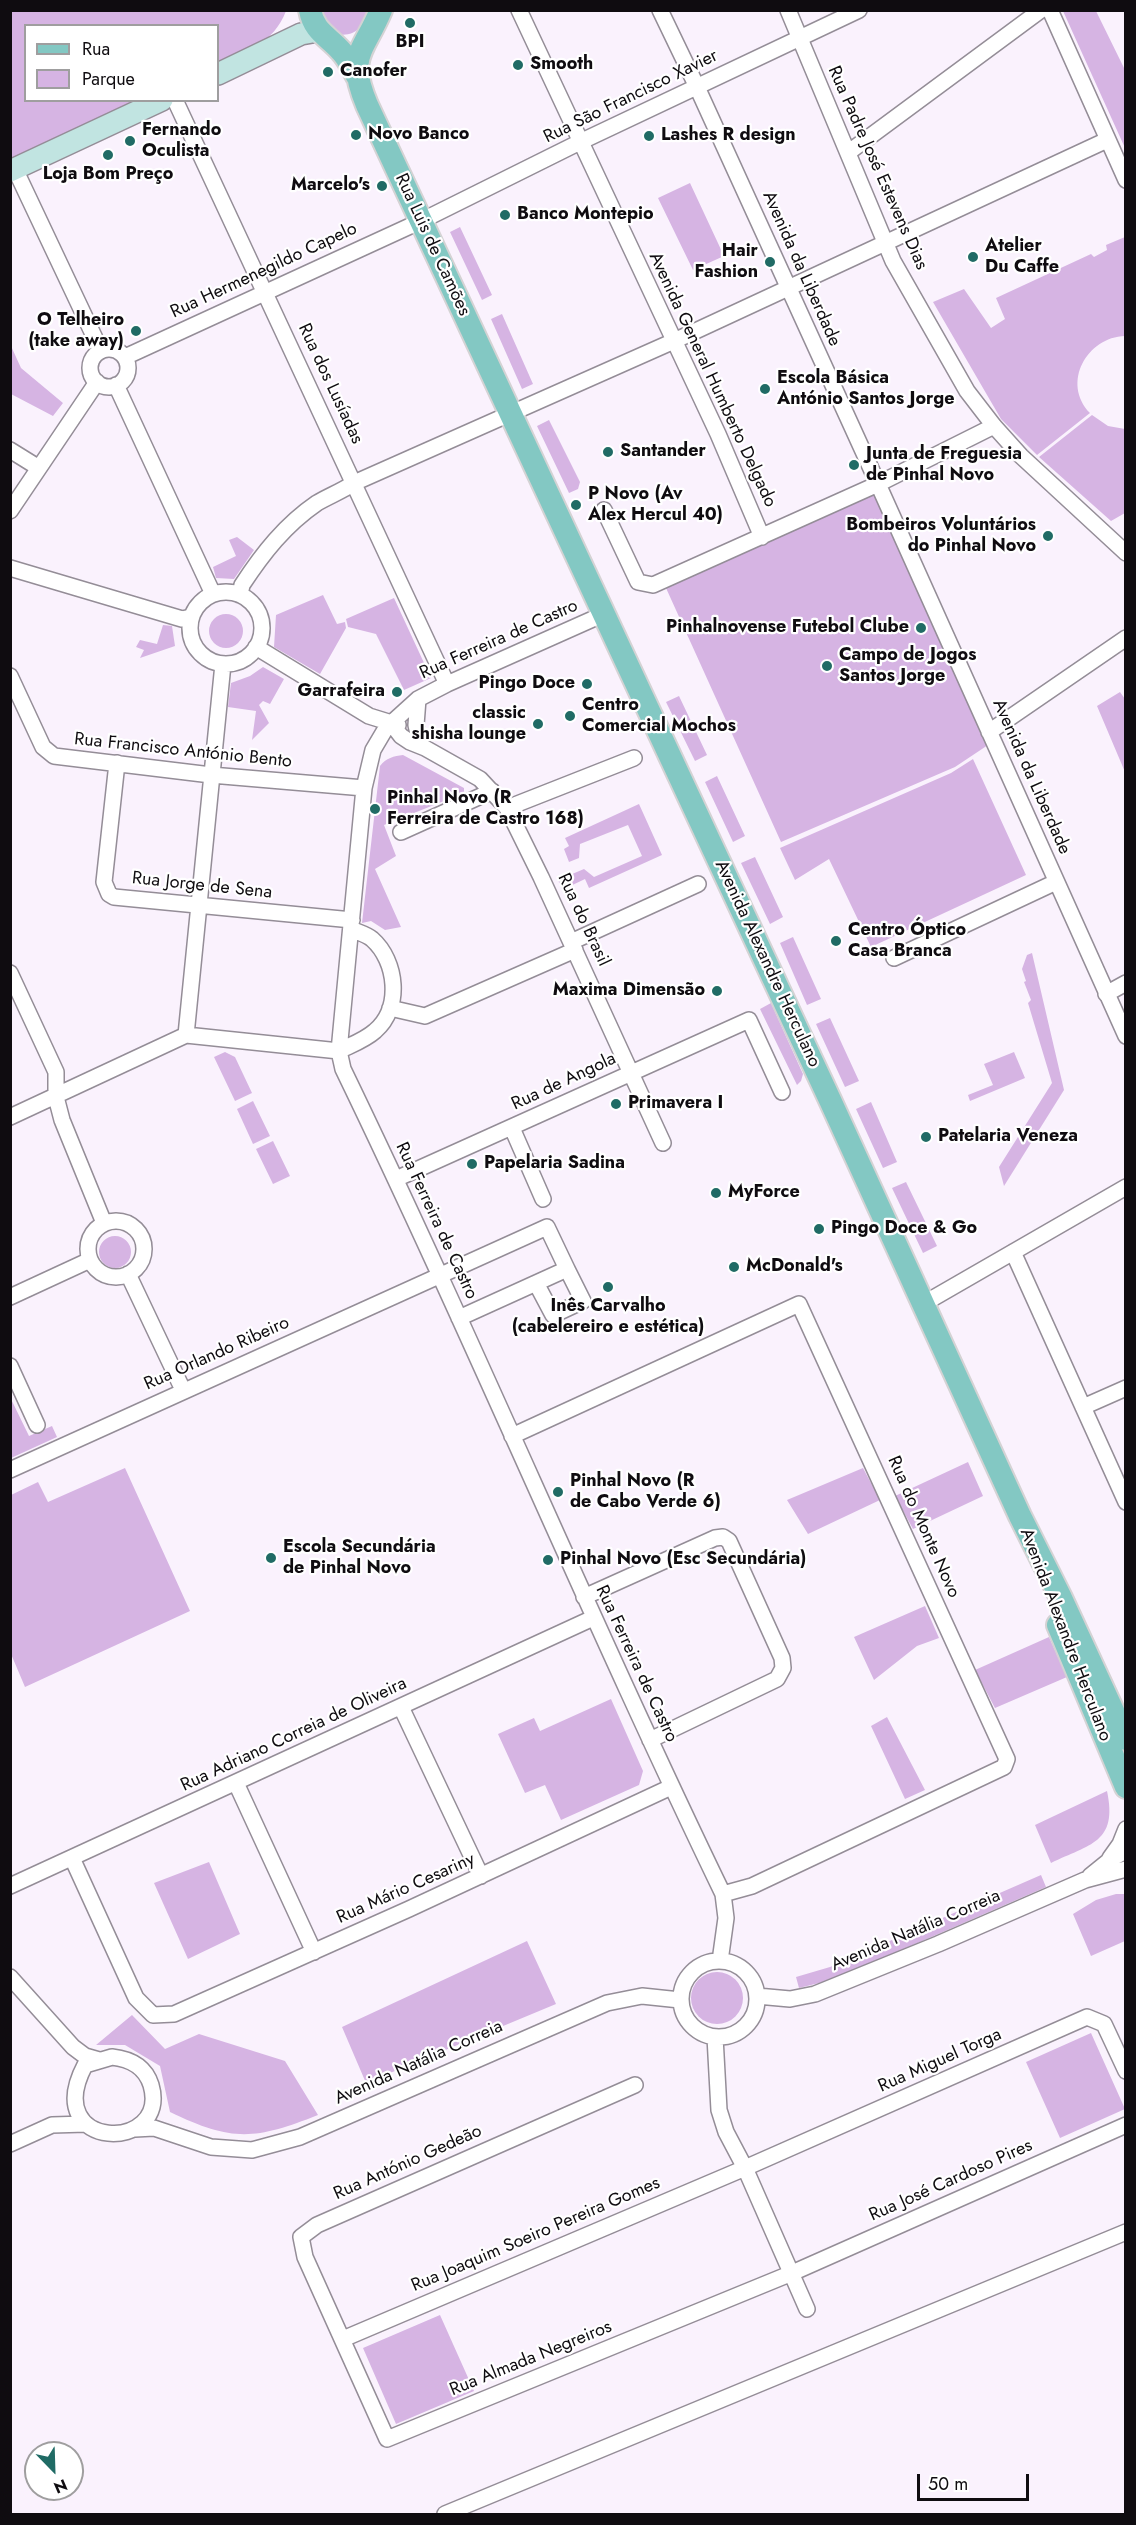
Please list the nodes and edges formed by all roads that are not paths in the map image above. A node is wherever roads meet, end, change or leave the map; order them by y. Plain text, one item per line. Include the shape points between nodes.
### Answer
1 (519, 10) edge
2 (660, 10) edge
3 (788, 10) edge
4 (860, 10) edge
5 (1041, 10) edge
6 (1050, 10) edge
7 (379, 12) edge
8 (313, 25) edge
9 (367, 35) junction
10 (800, 38) junction
11 (219, 73) edge
12 (357, 76) junction
13 (697, 87) junction
14 (158, 102) edge
15 (176, 102) edge
16 (1107, 140) junction
17 (580, 142) junction
18 (849, 152) junction
19 (13, 170) edge
20 (1125, 180) edge
21 (421, 221) junction
22 (886, 242) junction
23 (788, 289) junction
24 (266, 291) junction
25 (674, 340) junction
26 (101, 351) junction
27 (125, 357) junction
28 (97, 382) junction
29 (116, 385) junction
30 (510, 413) junction
31 (993, 426) junction
32 (10, 450) edge
33 (39, 468) junction
34 (354, 483) junction
35 (878, 484) junction
36 (604, 510) dead end
37 (10, 511) edge
38 (762, 537) junction
39 (1122, 544) edge
40 (18, 570) edge
41 (10, 579) edge
42 (213, 594) junction
43 (240, 595) junction
44 (604, 614) junction
45 (191, 617) junction
46 (1125, 638) edge
47 (256, 647) junction
48 (223, 664) junction
49 (10, 676) edge
50 (447, 684) junction
51 (418, 699) junction
52 (391, 723) junction
53 (989, 732) junction
54 (419, 744) junction
55 (371, 756) junction
56 (634, 758) dead end
57 (117, 763) junction
58 (212, 775) junction
59 (364, 788) junction
60 (492, 791) junction
61 (507, 808) junction
62 (401, 832) dead end
63 (1056, 882) junction
64 (698, 884) dead end
65 (199, 905) junction
66 (351, 924) junction
67 (573, 946) junction
68 (894, 958) dead end
69 (10, 973) edge
70 (1125, 982) edge
71 (1106, 994) junction
72 (390, 1008) junction
73 (186, 1035) junction
74 (1125, 1036) edge
75 (339, 1051) junction
76 (631, 1072) junction
77 (782, 1092) dead end
78 (56, 1097) junction
79 (10, 1117) edge
80 (512, 1128) junction
81 (663, 1143) dead end
82 (396, 1179) junction
83 (1125, 1187) edge
84 (543, 1199) dead end
85 (104, 1223) junction
86 (1013, 1252) junction
87 (90, 1260) junction
88 (567, 1269) junction
89 (128, 1274) junction
90 (439, 1274) junction
91 (536, 1283) junction
92 (10, 1297) edge
93 (923, 1304) junction
94 (459, 1318) junction
95 (10, 1366) edge
96 (1125, 1388) edge
97 (183, 1390) junction
98 (1083, 1407) junction
99 (37, 1425) dead end
100 (512, 1436) junction
101 (10, 1470) edge
102 (1125, 1502) edge
103 (1020, 1516) junction
104 (584, 1597) junction
105 (593, 1618) junction
106 (401, 1707) junction
107 (1125, 1739) edge
108 (650, 1740) junction
109 (236, 1783) junction
110 (671, 1787) junction
111 (1125, 1787) edge
112 (1125, 1829) edge
113 (1125, 1851) edge
114 (72, 1858) junction
115 (1104, 1869) junction
116 (1125, 1869) edge
117 (1125, 1875) edge
118 (481, 1876) junction
119 (10, 1886) edge
120 (723, 1894) junction
121 (314, 1952) junction
122 (720, 1961) junction
123 (10, 1977) edge
124 (757, 1996) junction
125 (681, 2000) junction
126 (715, 2037) junction
127 (72, 2047) junction
128 (99, 2060) junction
129 (1125, 2071) edge
130 (76, 2085) junction
131 (635, 2085) dead end
132 (152, 2104) junction
133 (86, 2124) junction
134 (52, 2125) junction
135 (1125, 2125) edge
136 (135, 2129) junction
137 (173, 2133) junction
138 (10, 2144) edge
139 (745, 2168) junction
140 (1125, 2232) edge
141 (792, 2273) junction
142 (807, 2309) dead end
143 (343, 2339) junction
144 (481, 2508) edge
145 (445, 2514) edge

1 - 17 street, Avenida General Humberto Delgado
2 - 13 street, Avenida da Liberdade
3 - 10 street, Rua Padre José Estevens Dias
4 - 10 street, Rua São Francisco Xavier
5 - 18 street
6 - 16 street
7 - 9 main road, Rua Luis de Camões
8 - 9 main road via 336,43 347,44
8 - 11 main road
8 - 12 main road, Rua Luis de Camões via 344,54
9 - 12 main road, Rua Luis de Camões via 359,49
10 - 13 street, Rua São Francisco Xavier
10 - 18 street, Rua Padre José Estevens Dias
12 - 21 main road, Rua Luis de Camões
13 - 17 street, Rua São Francisco Xavier
13 - 23 street, Avenida da Liberdade
14 - 19 main road
15 - 24 street, Rua dos Lusíadas
16 - 20 street
16 - 22 street
17 - 21 street, Rua São Francisco Xavier
17 - 25 street, Avenida General Humberto Delgado
18 - 22 street, Rua Padre José Estevens Dias
19 - 26 street
21 - 24 street, Rua Hermenegildo Capelo
21 - 30 main road, Rua Luis de Camões
22 - 23 street
22 - 31 street, Rua Padre José Estevens Dias via 967,391
23 - 25 street
23 - 35 street, Avenida da Liberdade
24 - 27 street, Rua Hermenegildo Capelo
24 - 34 street, Rua dos Lusíadas
25 - 30 street
25 - 38 street, Avenida General Humberto Delgado
26 - 27 street via 114,349
26 - 28 street via 90,366
27 - 29 street via 126,376
28 - 29 street via 103,386
28 - 33 street
29 - 42 street
30 - 34 street
30 - 44 main road, Avenida Alexandre Herculano
31 - 35 street
31 - 39 street, Rua Padre José Estevens Dias via 1021,456
32 - 33 street
33 - 37 street
34 - 43 street via 319,502 278,535 242,585
34 - 50 street, Rua dos Lusíadas
35 - 38 street
35 - 53 street, Avenida da Liberdade
36 - 38 street via 638,582 653,585
40 - 41 street
40 - 45 street via 182,619
42 - 43 street
42 - 45 street via 196,607
43 - 47 street via 256,608 260,617 261,638
44 - 50 street, Rua Ferreira de Castro
44 - 93 main road, Avenida Alexandre Herculano
45 - 48 street via 189,627 196,648 212,662
46 - 53 street
47 - 48 street via 242,660
47 - 52 street, Rua do Brasil via 369,716
48 - 58 street
49 - 57 street, Rua Francisco António Bento via 48,752 62,759
50 - 51 street, Rua Ferreira de Castro
51 - 52 street, Rua Ferreira de Castro
51 - 54 street
52 - 54 street, Rua do Brasil via 406,729
52 - 55 street, Rua Ferreira de Castro
53 - 63 street, Avenida da Liberdade
54 - 55 street via 401,741
54 - 60 street, Rua do Brasil via 480,779
55 - 59 street, Rua Ferreira de Castro
56 - 61 street
57 - 58 street, Rua Francisco António Bento
57 - 65 street, Rua Jorge de Sena via 106,889 114,897
58 - 59 street, Rua Francisco António Bento
58 - 65 street
59 - 66 street, Rua Ferreira de Castro
60 - 61 street, Rua do Brasil
60 - 62 street
61 - 67 street, Rua do Brasil
63 - 68 street
63 - 71 street, Avenida da Liberdade
64 - 67 street
65 - 66 street, Rua Jorge de Sena
65 - 73 street
66 - 72 street via 371,938 384,954 392,975
66 - 75 street, Rua Ferreira de Castro
67 - 72 street via 425,1016
67 - 76 street, Rua do Brasil
69 - 78 street via 56,1072
70 - 71 street
71 - 74 street, Avenida da Liberdade
72 - 75 street via 377,1030
73 - 75 street
73 - 78 street
75 - 82 street, Rua Ferreira de Castro via 343,1069
76 - 77 street, Rua de Angola via 749,1020
76 - 80 street, Rua de Angola
76 - 81 street, Rua do Brasil
78 - 79 street
78 - 85 street
80 - 82 street, Rua de Angola
80 - 84 street
82 - 90 street, Rua Ferreira de Castro
83 - 86 street
85 - 87 street via 91,1237
85 - 89 street via 128,1223 141,1237 141,1261
86 - 93 street
86 - 98 street
87 - 89 street via 104,1274
87 - 92 street
88 - 90 street, Rua Orlando Ribeiro via 547,1227
88 - 91 street
88 - 91 street via 583,1301 553,1315
89 - 97 street
90 - 94 street, Rua Ferreira de Castro
90 - 97 street, Rua Orlando Ribeiro
91 - 94 street
93 - 103 main road, Avenida Alexandre Herculano
94 - 100 street, Rua Ferreira de Castro
95 - 99 street
96 - 98 street
97 - 101 street, Rua Orlando Ribeiro
98 - 102 street
100 - 104 street, Rua Ferreira de Castro
100 - 120 street, Rua do Monte Novo via 800,1304 1007,1759 1004,1767 752,1886
103 - 107 main road, Avenida Alexandre Herculano
103 - 111 main road, Avenida Alexandre Herculano via 1056,1620
104 - 105 street, Rua Ferreira de Castro
104 - 108 street via 715,1538 729,1541 783,1668 777,1679
105 - 106 street, Rua Adriano Correia de Oliveira
105 - 108 street, Rua Ferreira de Castro
106 - 109 street, Rua Adriano Correia de Oliveira
106 - 118 street
108 - 110 street, Rua Ferreira de Castro
109 - 114 street, Rua Adriano Correia de Oliveira
109 - 121 street
110 - 118 street, Rua Mário Cesariny
110 - 120 street, Rua Ferreira de Castro
112 - 115 street
113 - 115 street, Avenida Natália Correia
114 - 119 street, Rua Adriano Correia de Oliveira
114 - 121 street, Rua Mário Cesariny via 136,1998 153,2015 174,2014
115 - 116 street, Avenida Natália Correia
115 - 117 street, Avenida Natália Correia
115 - 124 street, Avenida Natália Correia via 815,1994 790,1999
118 - 121 street, Rua Mário Cesariny
120 - 122 street, Rua Ferreira de Castro
122 - 124 street via 741,1968 755,1986
122 - 125 street via 692,1972 682,1988
123 - 127 street
124 - 126 street via 746,2026 726,2037
125 - 126 street via 687,2021 704,2035
125 - 137 street, Avenida Natália Correia via 642,1996 607,2003 300,2136 252,2150 211,2147
126 - 139 street via 719,2110
127 - 128 street
127 - 130 street
128 - 130 street via 85,2065
128 - 132 street via 126,2059 143,2070 153,2092
129 - 139 street, Rua Miguel Torga via 1104,2024 1087,2017
130 - 133 street via 78,2113
130 - 134 street via 66,2111
131 - 143 street, Rua António Gedeão via 317,2225 301,2237 305,2257
132 - 136 street via 147,2117
132 - 137 street via 159,2119
133 - 134 street
133 - 136 street via 110,2135
134 - 138 street
135 - 141 street, Rua José Cardoso Pires
136 - 137 street, Avenida Natália Correia
139 - 141 street
139 - 143 street, Rua Joaquim Soeiro Pereira Gomes
140 - 144 street
141 - 142 street
141 - 143 street, Rua Almada Negreiros via 387,2439
144 - 145 street

